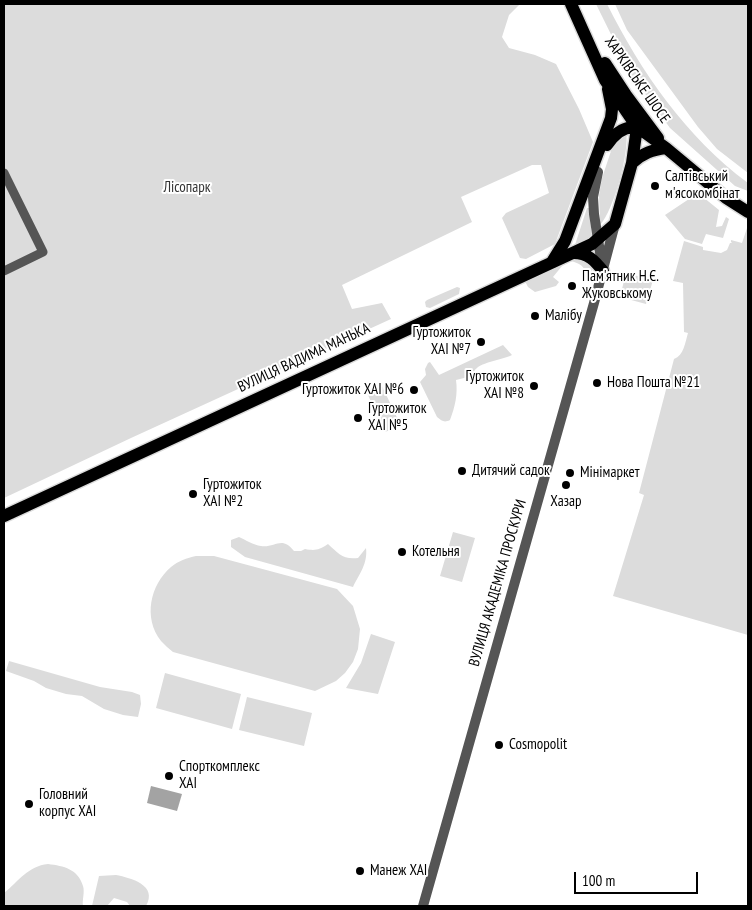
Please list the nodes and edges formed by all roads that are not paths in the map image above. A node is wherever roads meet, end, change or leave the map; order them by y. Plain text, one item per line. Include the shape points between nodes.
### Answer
1 (571, 4) edge
2 (583, 29) junction
3 (605, 80) junction
4 (626, 95) junction
5 (612, 113) junction
6 (637, 127) junction
7 (663, 144) junction
8 (608, 145) junction
9 (632, 163) junction
10 (598, 172) junction
11 (4, 173) edge
12 (748, 212) edge
13 (615, 224) junction
14 (598, 239) junction
15 (574, 253) junction
16 (552, 262) junction
17 (4, 271) edge
18 (603, 271) junction
19 (4, 516) edge
20 (423, 906) edge

1 - 2 main road, ХАРКІВСЬКЕ ШОСЕ
2 - 3 main road, ХАРКІВСЬКЕ ШОСЕ
2 - 4 main road, ХАРКІВСЬКЕ ШОСЕ
3 - 5 main road
3 - 6 main road, ХАРКІВСЬКЕ ШОСЕ
4 - 6 main road, ВУЛИЦЯ АКАДЕМІКА ПРОСКУРИ
4 - 7 main road, ХАРКІВСЬКЕ ШОСЕ
5 - 8 main road
5 - 16 main road via 565,241
6 - 7 main road, ХАРКІВСЬКЕ ШОСЕ
6 - 8 main road via 615,133
6 - 9 main road, ВУЛИЦЯ АКАДЕМІКА ПРОСКУРИ
7 - 9 main road via 641,154
7 - 12 main road, ХАРКІВСЬКЕ ШОСЕ via 726,198
8 - 10 main road
9 - 13 main road, ВУЛИЦЯ АКАДЕМІКА ПРОСКУРИ
10 - 14 street via 594,197
10 - 16 main road via 569,242
11 - 17 street via 43,252
13 - 14 main road, ВУЛИЦЯ ВАДИМА МАНЬКА
13 - 18 street, ВУЛИЦЯ АКАДЕМІКА ПРОСКУРИ
14 - 15 main road, ВУЛИЦЯ ВАДИМА МАНЬКА
14 - 18 street
15 - 16 main road, ВУЛИЦЯ ВАДИМА МАНЬКА
15 - 18 main road via 591,257
16 - 19 main road, ВУЛИЦЯ ВАДИМА МАНЬКА
18 - 20 street, ВУЛИЦЯ АКАДЕМІКА ПРОСКУРИ

